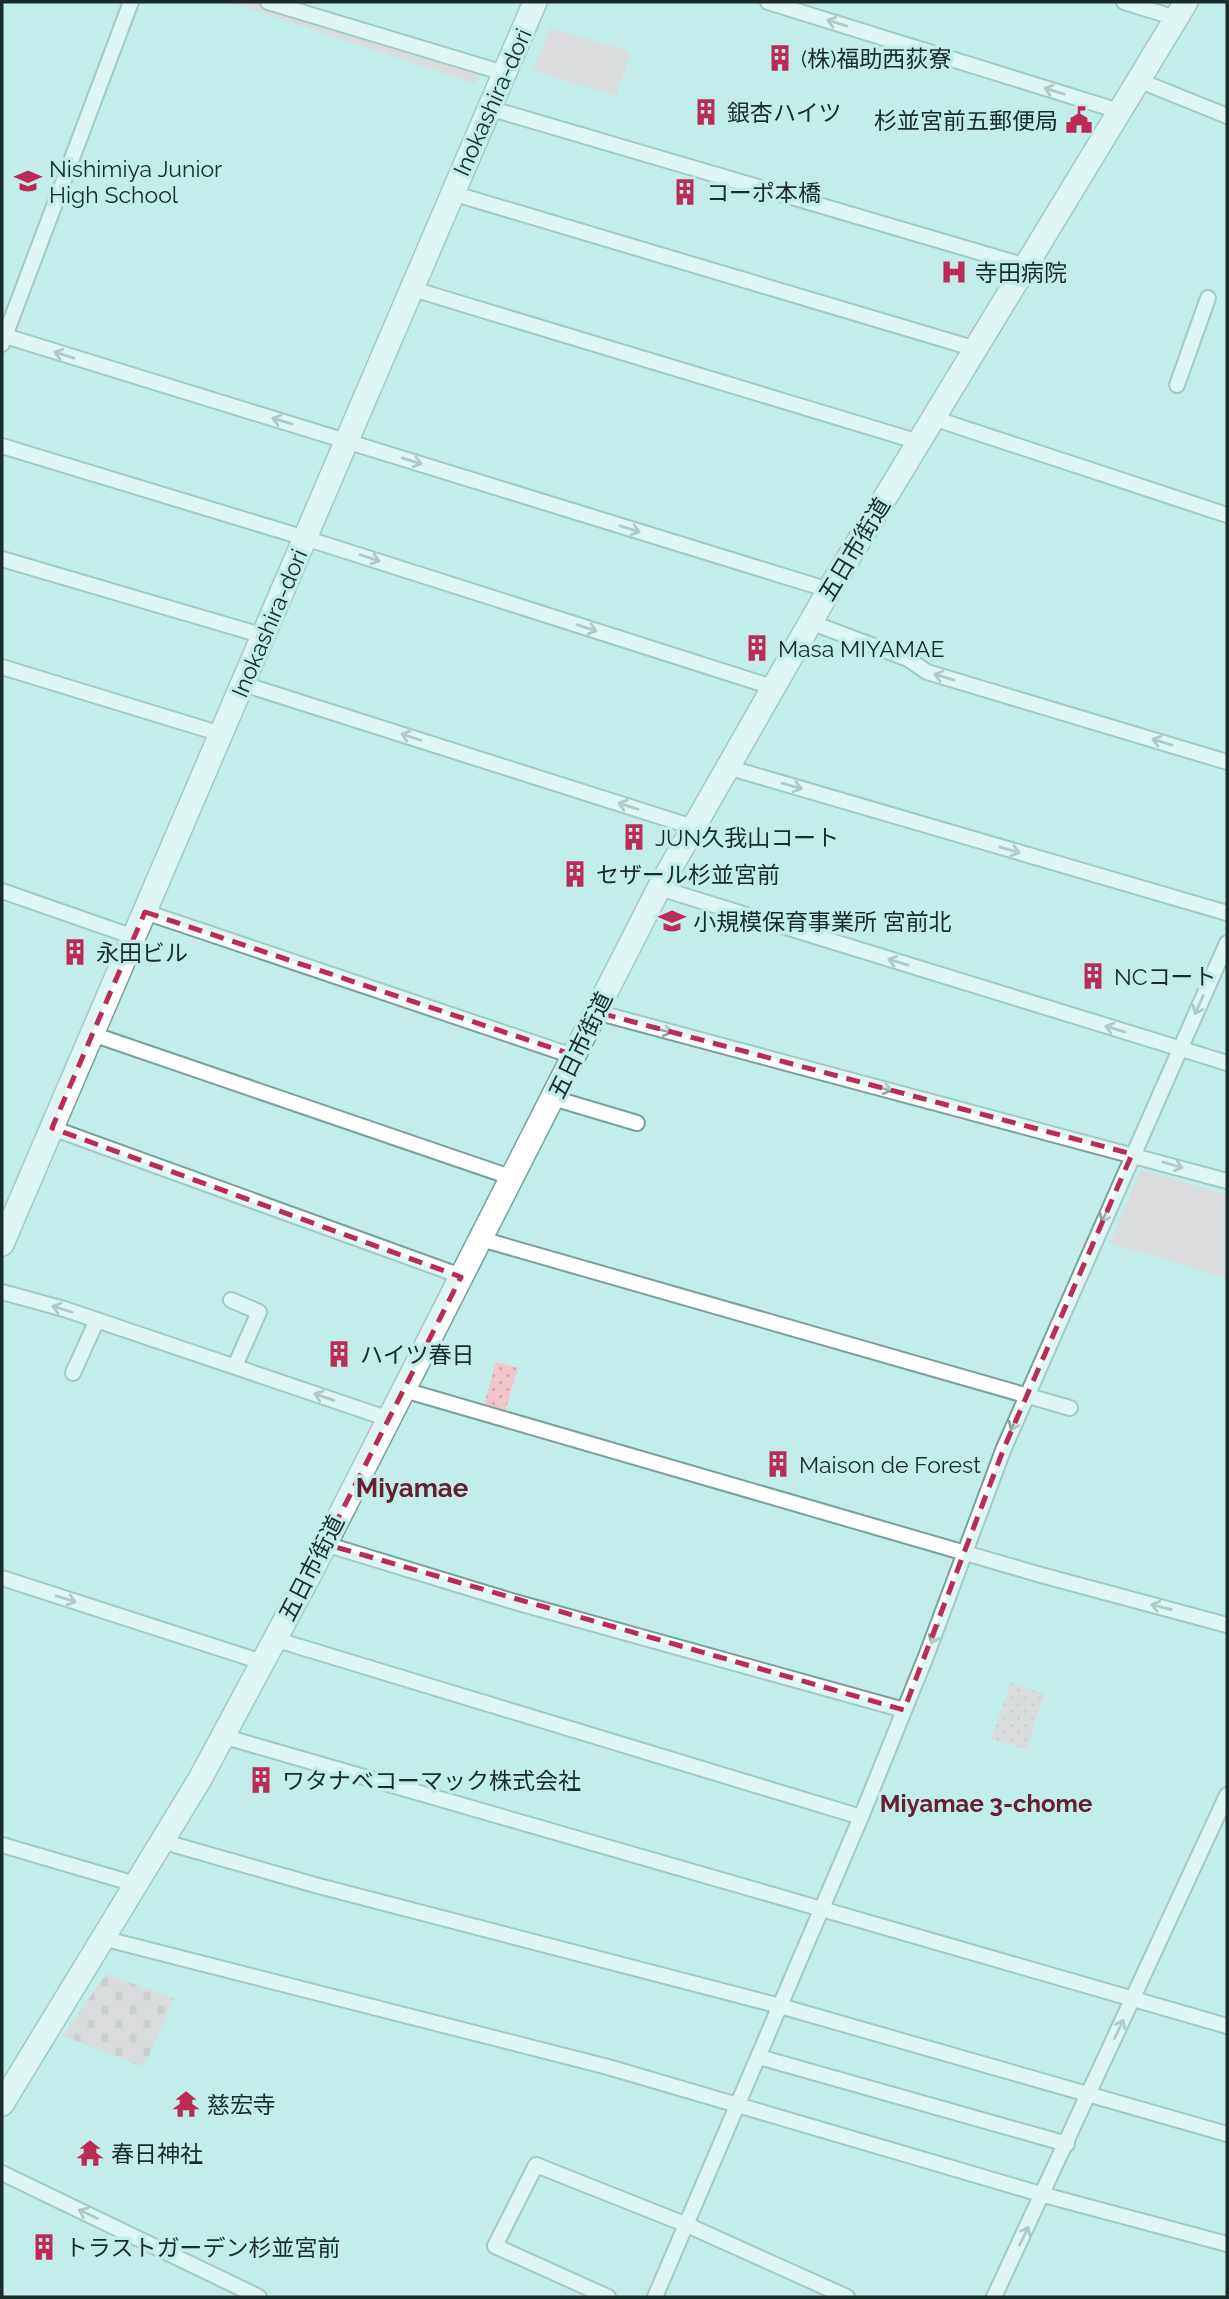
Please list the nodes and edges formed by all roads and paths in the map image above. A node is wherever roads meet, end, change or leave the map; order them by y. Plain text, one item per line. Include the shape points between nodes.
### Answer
1 (131, 2) edge
2 (268, 2) edge
3 (536, 2) edge
4 (768, 2) edge
5 (1124, 2) edge
6 (1181, 10) edge
7 (504, 73) junction
8 (1138, 79) junction
9 (489, 108) junction
10 (1119, 111) junction
11 (1227, 116) edge
12 (452, 193) junction
13 (1026, 266) junction
14 (413, 289) junction
15 (1208, 298) dead end
16 (3, 339) edge
17 (976, 349) junction
18 (1177, 385) dead end
19 (933, 418) junction
20 (347, 441) junction
21 (919, 442) junction
22 (2, 446) edge
23 (1227, 515) edge
24 (305, 538) junction
25 (2, 559) edge
26 (829, 590) junction
27 (810, 622) junction
28 (264, 636) junction
29 (2, 667) edge
30 (243, 684) junction
31 (772, 687) junction
32 (221, 734) junction
33 (1227, 762) edge
34 (727, 767) junction
35 (693, 827) junction
36 (659, 888) junction
37 (2, 891) edge
38 (145, 912) junction
39 (1227, 913) edge
40 (134, 937) junction
41 (1227, 943) edge
42 (596, 1012) junction
43 (92, 1034) junction
44 (1180, 1049) junction
45 (573, 1056) junction
46 (1227, 1063) edge
47 (553, 1098) junction
48 (637, 1123) dead end
49 (52, 1128) junction
50 (1132, 1154) junction
51 (513, 1178) junction
52 (1227, 1181) edge
53 (481, 1238) junction
54 (2, 1244) edge
55 (461, 1276) junction
56 (2, 1292) edge
57 (231, 1300) dead end
58 (97, 1320) junction
59 (235, 1366) junction
60 (73, 1373) dead end
61 (404, 1390) junction
62 (1026, 1395) junction
63 (1070, 1408) dead end
64 (388, 1419) junction
65 (325, 1545) junction
66 (965, 1553) junction
67 (2, 1578) edge
68 (1227, 1625) edge
69 (274, 1639) junction
70 (262, 1662) junction
71 (904, 1710) junction
72 (222, 1735) junction
73 (1227, 1795) edge
74 (861, 1817) junction
75 (2, 1845) edge
76 (175, 1845) dead end
77 (135, 1884) junction
78 (822, 1908) junction
79 (102, 1938) junction
80 (1133, 1999) junction
81 (780, 2006) junction
82 (1227, 2026) edge
83 (759, 2057) junction
84 (1090, 2093) junction
85 (2, 2104) edge
86 (738, 2107) junction
87 (1227, 2134) edge
88 (1067, 2144) junction
89 (2, 2173) edge
90 (1044, 2194) junction
91 (687, 2225) junction
92 (1227, 2244) edge
93 (259, 2297) edge
94 (608, 2297) edge
95 (655, 2297) edge
96 (847, 2297) edge
97 (994, 2297) edge

1 - 16 street
2 - 7 street
3 - 7 main road, Inokashira-dori
10 -> 4 street
5 - 6 street
6 - 8 main road, 五日市街道
7 - 9 main road, Inokashira-dori
8 - 10 main road, 五日市街道
8 - 11 street
9 - 12 main road, Inokashira-dori
9 - 13 street
10 - 13 main road, 五日市街道
12 - 14 main road, Inokashira-dori
12 - 17 street
13 - 17 main road, 五日市街道
14 - 20 main road, Inokashira-dori
14 - 21 street
15 - 18 street
20 -> 16 street
17 - 19 main road, 五日市街道
19 - 21 main road, 五日市街道
19 - 23 street
20 - 24 main road, Inokashira-dori
20 -> 26 street
21 - 26 main road, 五日市街道
22 - 24 street
24 - 28 main road, Inokashira-dori
24 -> 31 street
25 - 28 street
26 - 27 main road, 五日市街道
27 - 31 main road, 五日市街道
33 -> 27 street via 928,672 908,659
28 - 30 main road, Inokashira-dori
29 - 32 street
30 - 32 main road, Inokashira-dori
35 -> 30 street
31 - 34 main road, 五日市街道
32 - 38 main road, Inokashira-dori
34 - 35 main road, 五日市街道
34 -> 39 street
35 - 36 main road, 五日市街道
36 - 42 main road, 五日市街道
44 -> 36 street
37 - 40 street
38 - 40 main road, Inokashira-dori
38 - 45 street
40 - 43 main road, Inokashira-dori
41 -> 44 street
42 - 45 main road, 五日市街道
42 -> 50 street
43 - 49 main road, Inokashira-dori
43 - 51 street
44 - 46 street
44 - 50 street
45 - 47 main road, 五日市街道
47 - 48 street
47 - 51 main road, 五日市街道
49 - 54 main road, Inokashira-dori
49 - 55 street
50 -> 52 street
50 -> 62 street
51 - 53 main road, 五日市街道
53 - 55 main road, 五日市街道
53 - 62 street
55 - 61 main road, 五日市街道
58 -> 56 street
57 - 59 street via 259,1312
58 - 59 street
58 - 60 street
64 -> 59 street
61 - 64 main road, 五日市街道
61 - 66 street
62 - 63 street
62 -> 66 street
64 - 65 main road, 五日市街道
65 - 69 main road, 五日市街道
65 - 71 street
68 -> 66 street
66 -> 71 street
67 -> 70 street
69 - 70 main road, 五日市街道
69 - 74 street
70 - 72 main road, 五日市街道
71 - 74 street
72 - 77 main road, 五日市街道
72 - 78 street
73 - 80 street
74 - 78 street
75 - 77 street
76 - 81 street
77 - 79 main road, 五日市街道
78 - 80 street
78 - 81 street
79 - 85 main road, 五日市街道
79 - 86 street via 608,2067
80 - 82 street
84 -> 80 street
81 - 83 street
81 - 84 street
83 - 86 street
83 - 88 street
84 - 87 street
84 - 88 street
86 - 90 street
86 - 91 street
88 - 90 street
93 -> 89 street
90 - 92 street
97 -> 90 street
91 - 94 street via 536,2165 495,2246
91 - 95 street
91 - 96 street

